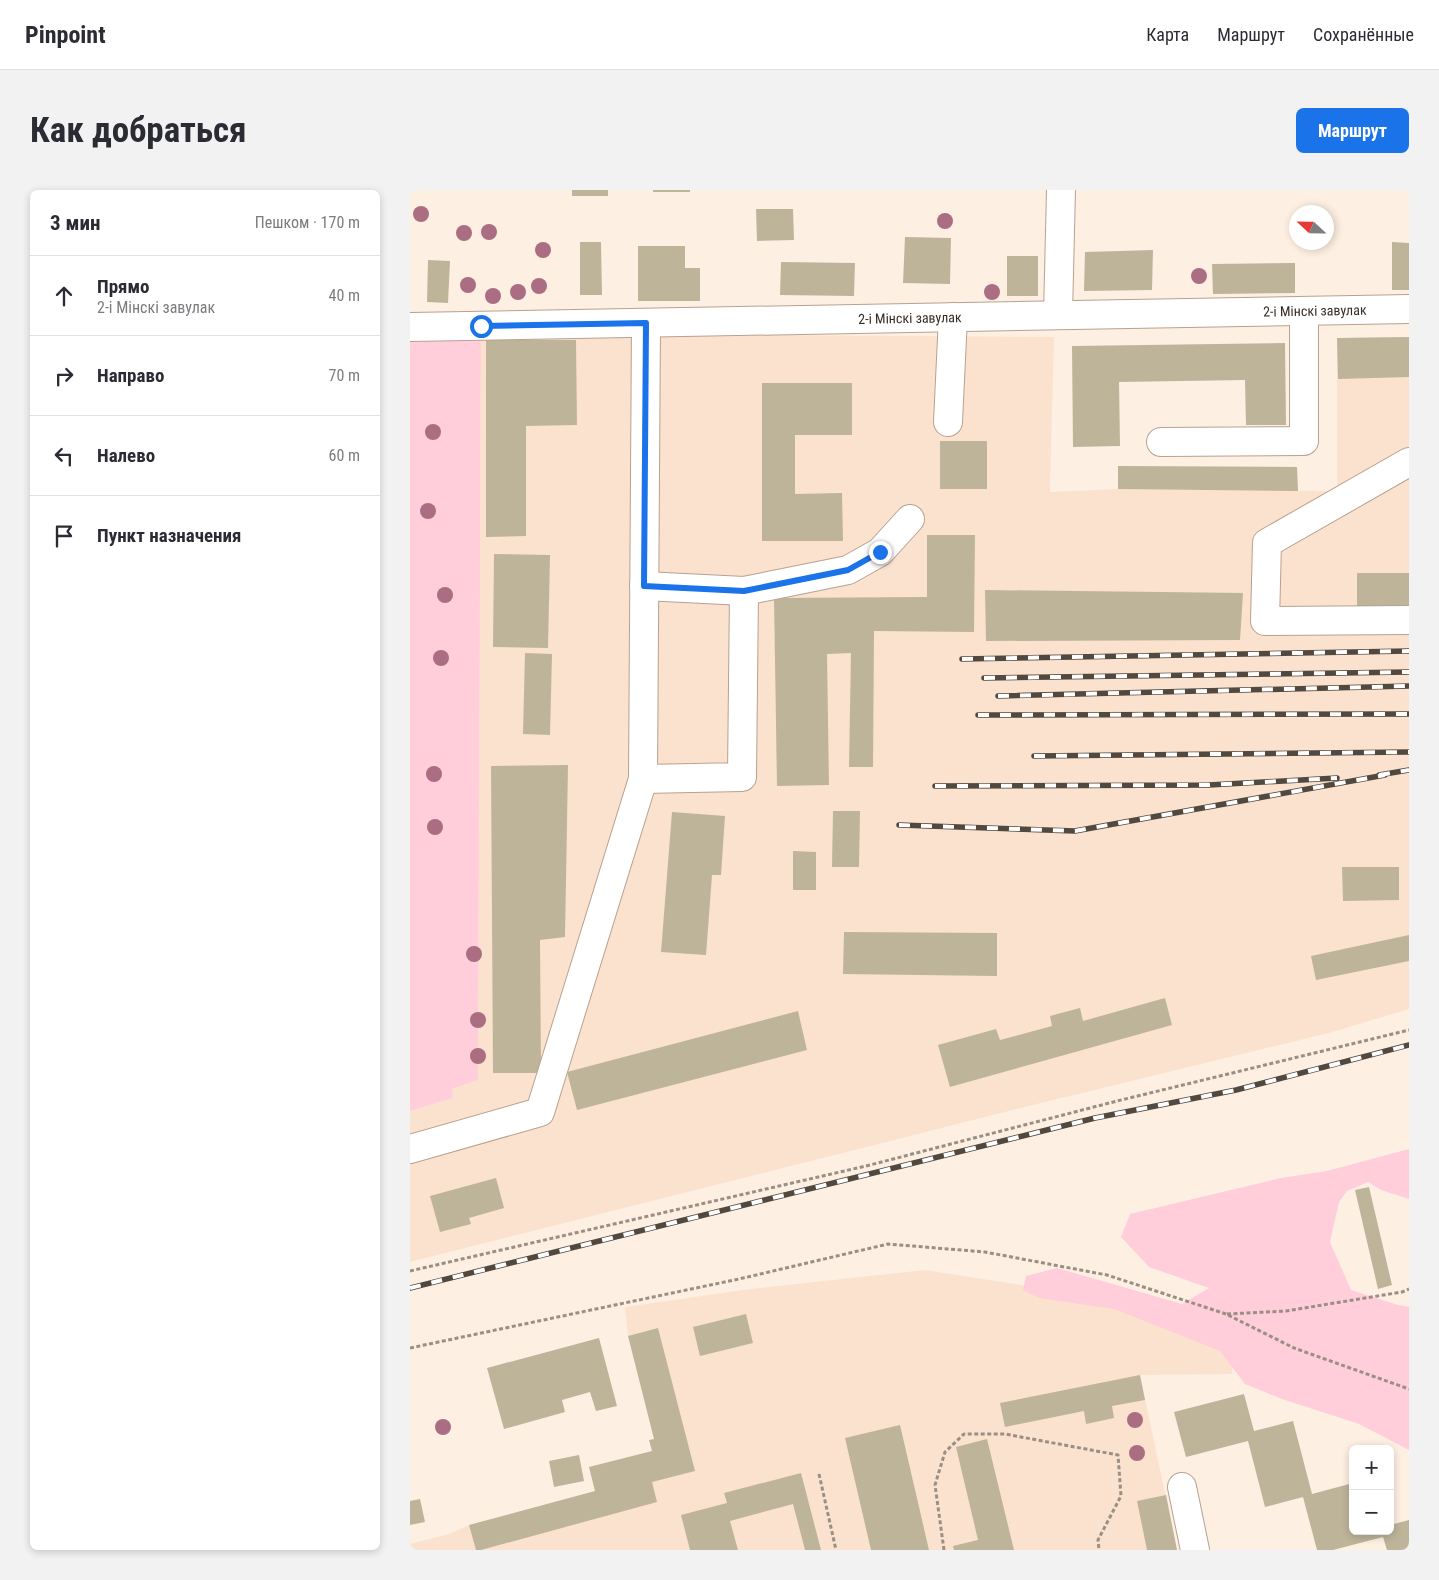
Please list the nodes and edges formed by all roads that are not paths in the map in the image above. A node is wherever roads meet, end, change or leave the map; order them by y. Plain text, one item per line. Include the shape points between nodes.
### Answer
1 (1062, 190) edge
2 (1409, 309) edge
3 (1304, 311) junction
4 (1058, 315) junction
5 (953, 317) junction
6 (646, 323) junction
7 (410, 327) edge
8 (948, 422) dead end
9 (1161, 442) dead end
10 (1409, 462) edge
11 (910, 519) dead end
12 (644, 586) junction
13 (744, 591) junction
14 (1409, 620) edge
15 (643, 779) junction
16 (410, 1149) edge
17 (1182, 1487) dead end
18 (1195, 1550) edge

1 - 4 street
2 - 3 street, 2-і Мінскі завулак
3 - 4 street, 2-і Мінскі завулак
3 - 9 street via 1304,441
4 - 5 street, 2-і Мінскі завулак
5 - 6 street, 2-і Мінскі завулак
5 - 8 street
6 - 7 street, 2-і Мінскі завулак
6 - 12 street
10 - 14 street via 1267,543 1264,621
11 - 13 street via 880,552 848,570
12 - 13 street
12 - 15 street
13 - 15 street via 742,777
15 - 16 street via 540,1112
17 - 18 street

